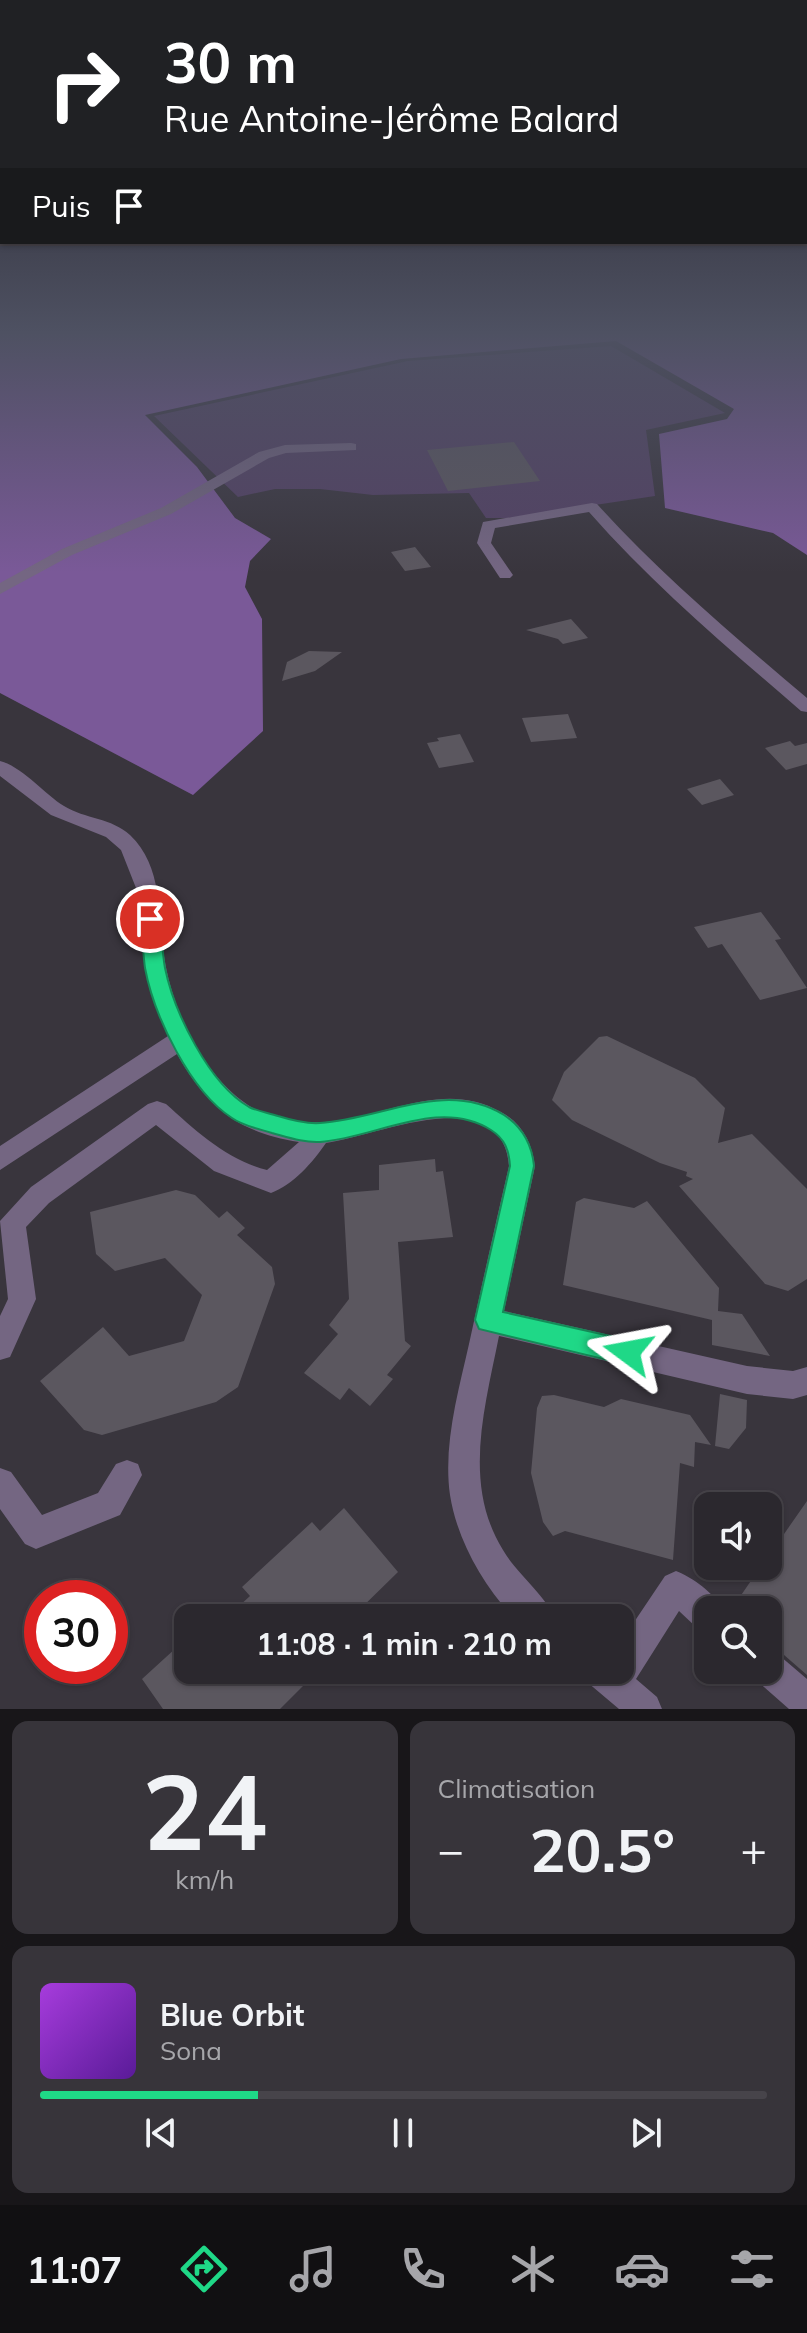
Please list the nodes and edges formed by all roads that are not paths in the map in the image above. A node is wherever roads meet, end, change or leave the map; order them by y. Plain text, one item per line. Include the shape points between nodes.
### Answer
1 (351, 447) dead end
2 (505, 575) dead end
3 (0, 589) edge
4 (807, 707) edge
5 (0, 767) edge
6 (182, 1039) junction
7 (319, 1133) junction
8 (0, 1159) edge
9 (488, 1320) junction
10 (0, 1347) edge
11 (800, 1383) edge
12 (127, 1475) dead end
13 (0, 1483) edge
14 (694, 1603) edge
15 (522, 1604) edge
16 (634, 1641) edge
17 (782, 1680) edge
18 (616, 1684) edge
19 (807, 1702) edge
20 (645, 1709) edge

1 - 3 street via 285,449 264,455 166,511 67,552
2 - 4 street via 484,543 488,525 592,507 693,610
5 - 6 street via 57,811 126,842 145,877 155,968
6 - 7 street via 207,1081 243,1115
6 - 8 street
7 - 9 street via 448,1107 479,1111 509,1130 522,1166
7 - 10 street via 306,1152 271,1182 209,1157 157,1111 40,1195 12,1223 22,1299
9 - 11 street via 747,1380
9 - 15 street via 468,1424 464,1477 488,1554
12 - 13 street via 109,1504 36,1533
14 - 16 street via 676,1587
17 - 19 street
18 - 20 street

